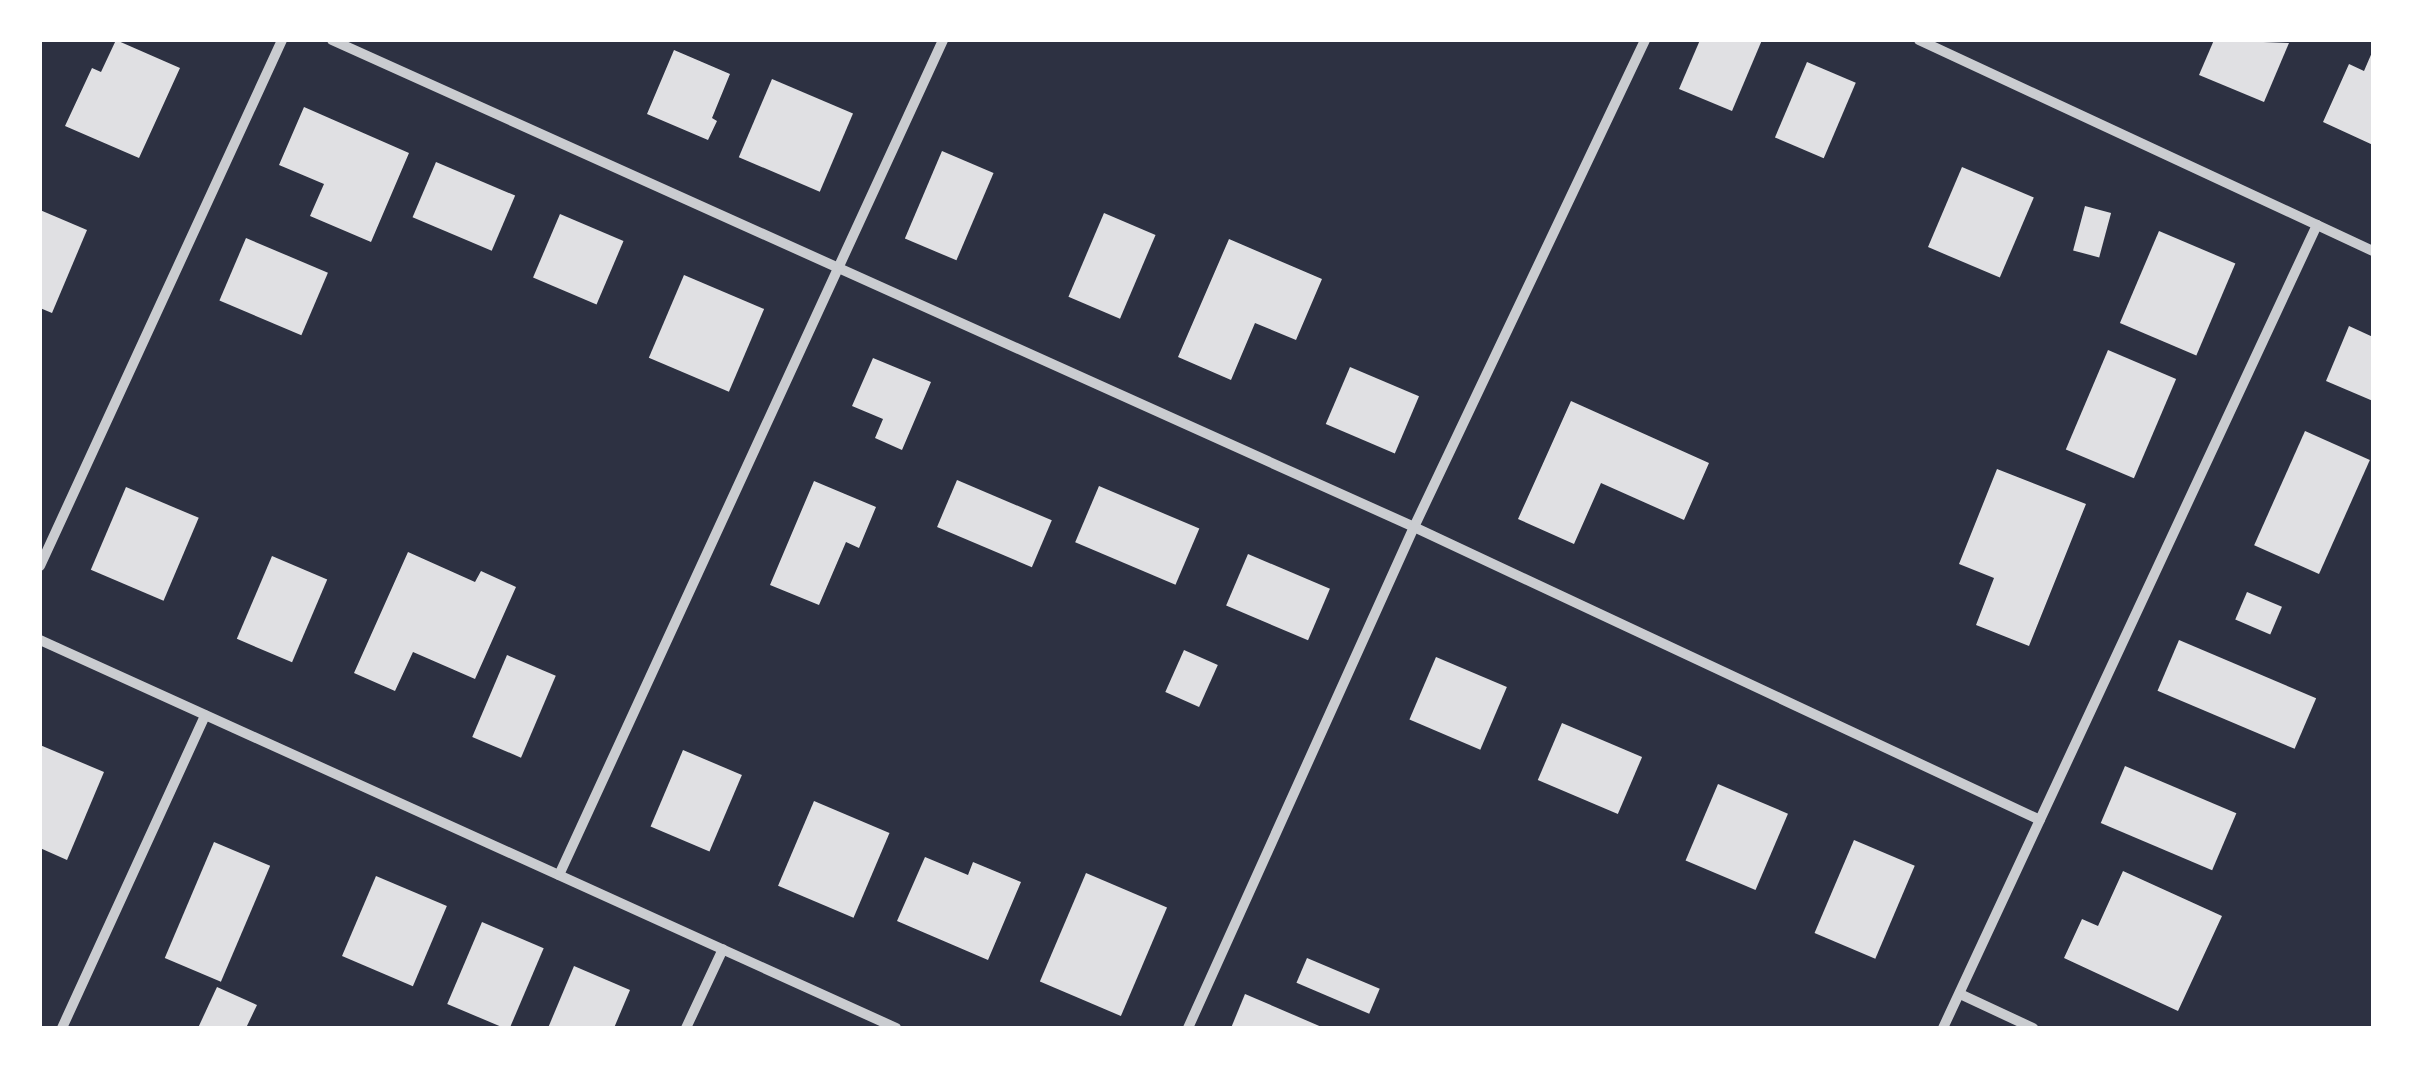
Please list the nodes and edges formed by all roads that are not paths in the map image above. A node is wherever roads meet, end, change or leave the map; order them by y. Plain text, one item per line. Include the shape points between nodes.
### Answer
1 (282, 40) edge
2 (332, 40) edge
3 (943, 40) edge
4 (1646, 40) edge
5 (1919, 40) edge
6 (2317, 225) junction
7 (2373, 251) edge
8 (836, 268) junction
9 (1414, 527) junction
10 (40, 566) edge
11 (40, 640) edge
12 (205, 715) junction
13 (2040, 820) junction
14 (560, 875) junction
15 (722, 949) junction
16 (1960, 994) junction
17 (62, 1028) edge
18 (686, 1028) edge
19 (896, 1028) edge
20 (1188, 1028) edge
21 (1943, 1028) edge
22 (2033, 1028) edge

1 - 10 street
2 - 8 street
3 - 8 street
4 - 9 street
5 - 6 street
6 - 7 street
6 - 13 street
8 - 9 street
8 - 14 street
9 - 13 street
9 - 20 street
11 - 12 street
12 - 14 street
12 - 17 street
13 - 16 street
14 - 15 street
15 - 18 street
15 - 19 street
16 - 21 street
16 - 22 street

